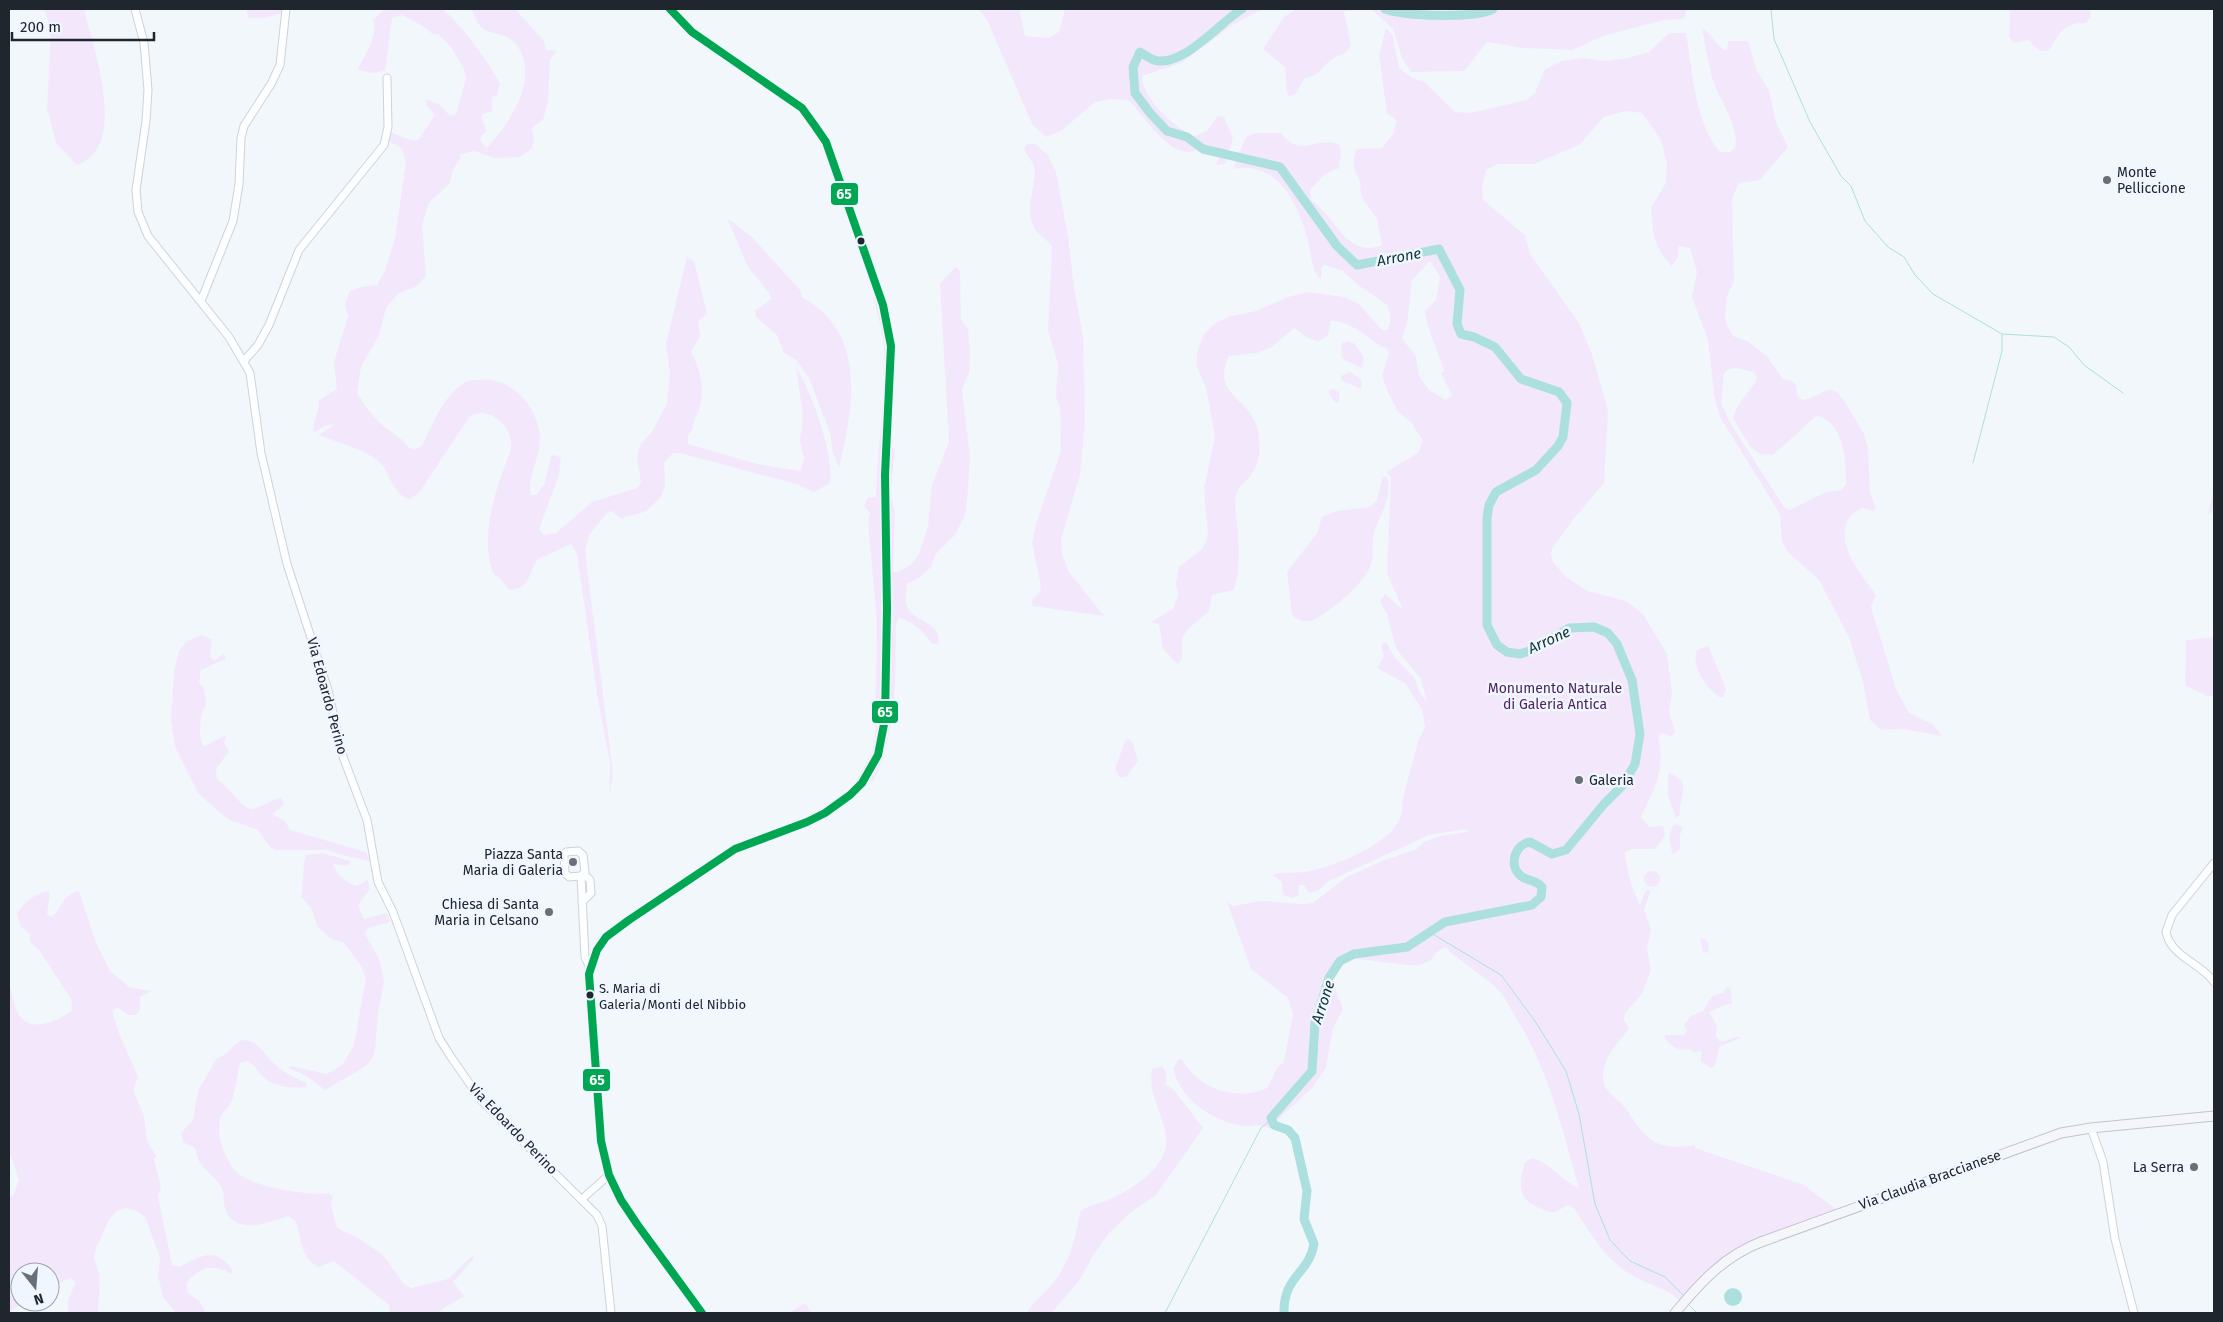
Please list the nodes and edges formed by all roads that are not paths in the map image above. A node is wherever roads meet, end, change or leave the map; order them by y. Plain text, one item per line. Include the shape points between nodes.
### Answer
1 (135, 9) edge
2 (286, 9) edge
3 (670, 9) edge
4 (387, 78) dead end
5 (201, 301) junction
6 (244, 361) junction
7 (2214, 863) edge
8 (583, 875) dead end
9 (590, 968) junction
10 (2214, 982) edge
11 (2214, 1116) edge
12 (2091, 1128) junction
13 (609, 1175) junction
14 (582, 1199) junction
15 (611, 1313) edge
16 (702, 1313) edge
17 (1675, 1313) edge
18 (2134, 1313) edge

1 - 5 street, Via Edoardo Perino via 144,43 148,90 136,204 148,236
2 - 5 street via 280,65 244,126 233,221
3 - 9 street via 692,32 802,108 815,126 826,142 883,306 891,346 884,496 888,609 885,719 882,744 873,767 841,804 807,822 750,842 721,858 606,938
4 - 6 street via 388,127 384,145 299,250 270,325
5 - 6 street, Via Edoardo Perino
6 - 14 street, Via Edoardo Perino via 252,382 260,453 285,555 328,690 342,754 367,820 377,878 395,917 439,1038 481,1100
7 - 10 street via 2172,915 2166,930 2176,951 2204,970
8 - 9 street via 586,957
9 - 13 street via 588,982 601,1141
11 - 12 main road, Via Claudia Braccianese
12 - 17 main road, Via Claudia Braccianese via 2057,1134 1752,1246 1716,1269
12 - 18 street via 2103,1162 2115,1239
13 - 14 street
13 - 16 street via 637,1224
14 - 15 street, Via Edoardo Perino via 597,1215 602,1226

